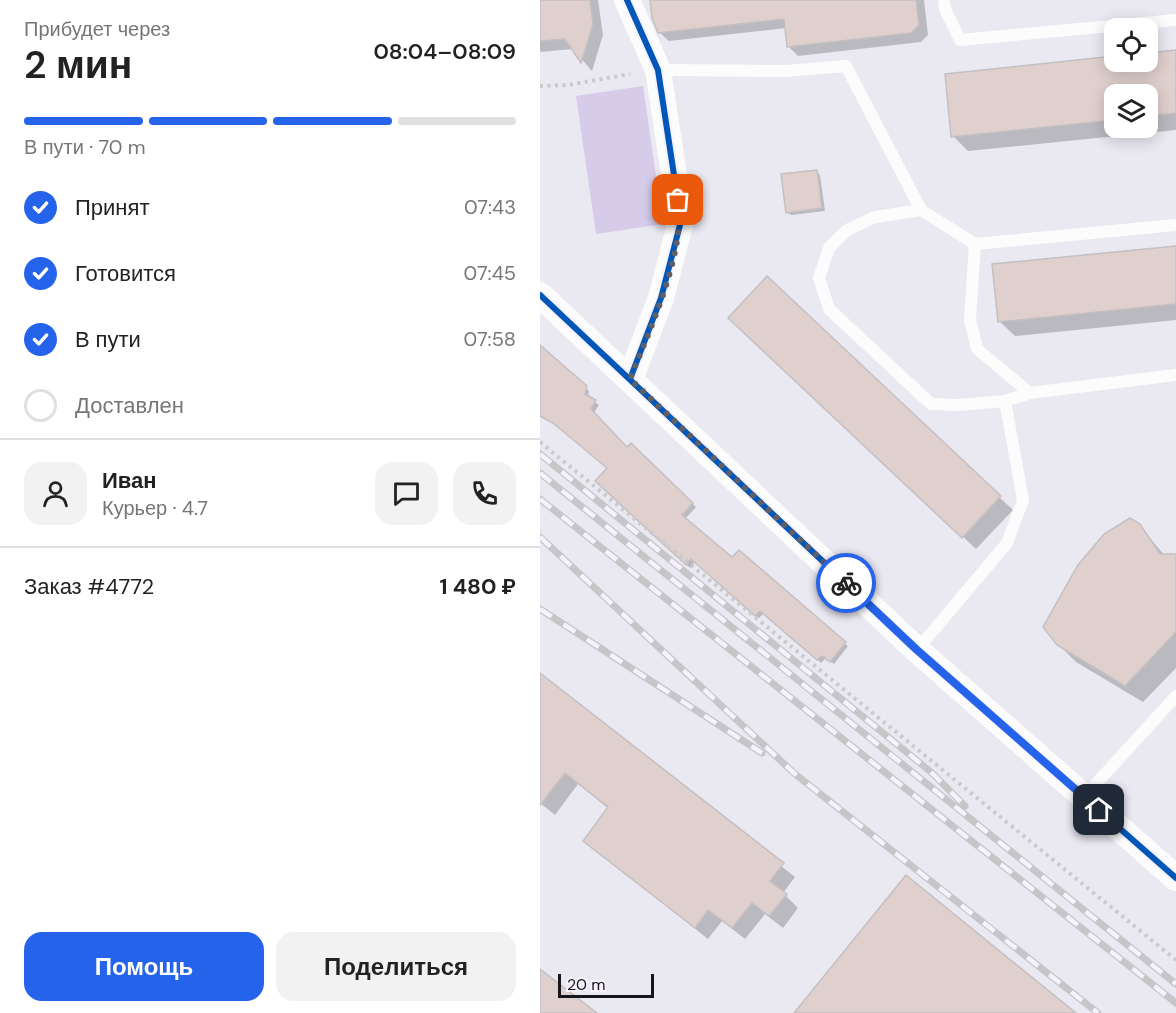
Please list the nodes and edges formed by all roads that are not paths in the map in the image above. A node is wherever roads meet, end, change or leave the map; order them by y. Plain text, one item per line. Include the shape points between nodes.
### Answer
1 (627, 0) edge
2 (944, 0) edge
3 (1176, 20) edge
4 (658, 70) junction
5 (921, 210) junction
6 (1176, 225) edge
7 (975, 244) junction
8 (540, 295) edge
9 (1176, 375) edge
10 (630, 379) junction
11 (1030, 393) junction
12 (1005, 401) junction
13 (917, 650) junction
14 (1176, 696) edge
15 (1083, 797) junction
16 (1176, 878) edge

1 - 4 street
2 - 3 lane via 960,40
4 - 5 lane via 785,71 846,66
4 - 10 street via 681,221 662,298
5 - 7 lane
5 - 12 lane via 875,217 847,230 829,248 819,278 829,309 931,404
6 - 7 lane
7 - 11 lane via 970,320 977,349
8 - 10 street
9 - 11 lane
10 - 13 street
11 - 12 lane
12 - 13 lane via 1023,500 1007,543
13 - 15 street
14 - 15 lane
15 - 16 street

